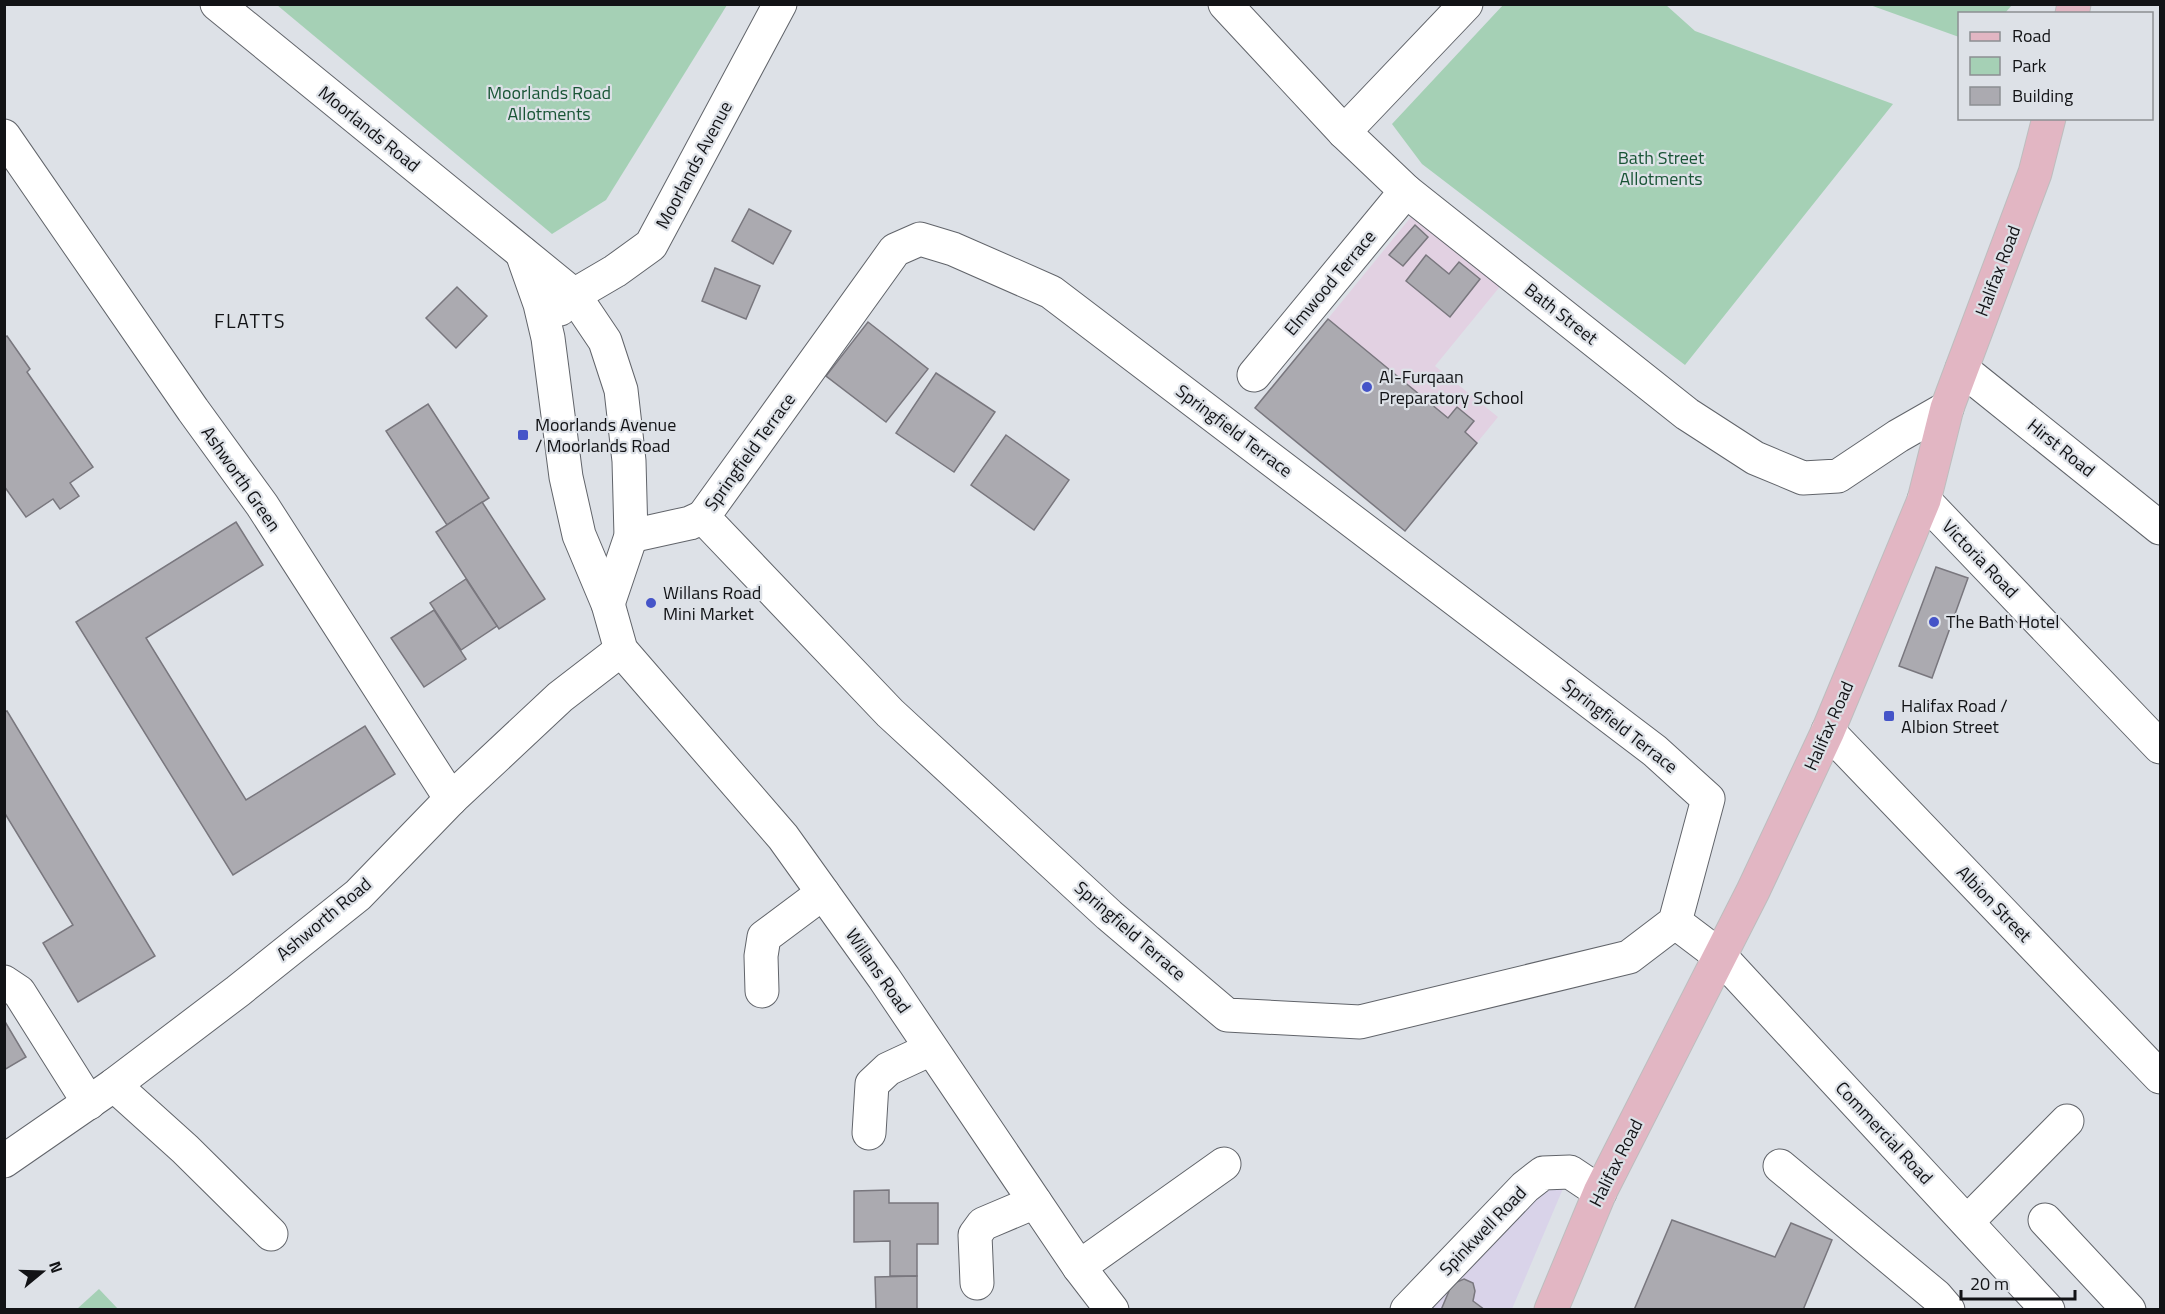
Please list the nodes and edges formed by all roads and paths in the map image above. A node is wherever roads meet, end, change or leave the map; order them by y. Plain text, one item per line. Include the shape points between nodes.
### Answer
1 (217, 4) edge
2 (780, 4) edge
3 (1225, 4) edge
4 (1466, 4) edge
5 (2048, 120) edge
6 (1344, 132) junction
7 (4, 136) edge
8 (1406, 191) junction
9 (522, 253) junction
10 (574, 295) junction
11 (548, 338) junction
12 (1962, 369) junction
13 (1254, 375) dead end
14 (1947, 408) junction
15 (1924, 500) junction
16 (703, 517) junction
17 (2160, 528) edge
18 (631, 536) junction
19 (608, 604) junction
20 (621, 650) junction
21 (1828, 731) junction
22 (2160, 747) edge
23 (451, 799) junction
24 (823, 893) junction
25 (1675, 922) junction
26 (1720, 956) junction
27 (4, 982) edge
28 (762, 991) dead end
29 (931, 1048) junction
30 (2160, 1077) edge
31 (101, 1094) junction
32 (2067, 1121) dead end
33 (869, 1133) dead end
34 (4, 1161) edge
35 (1224, 1164) dead end
36 (1780, 1166) dead end
37 (1600, 1192) junction
38 (1035, 1202) junction
39 (2045, 1220) dead end
40 (1967, 1222) junction
41 (271, 1234) dead end
42 (1079, 1267) junction
43 (977, 1283) dead end
44 (1112, 1310) edge
45 (1407, 1310) edge
46 (1551, 1310) edge
47 (1948, 1310) edge
48 (2049, 1310) edge
49 (2129, 1310) edge

1 - 9 street, Moorlands Road
2 - 10 street, Moorlands Avenue via 651,245
3 - 6 street, Bath Street
4 - 6 street
5 - 12 main road, Halifax Road via 2035,173
6 - 8 street, Bath Street
7 - 23 street, Ashworth Green via 262,505
8 - 13 street, Elmwood Terrace
8 - 14 street, Bath Street via 1687,414 1755,458 1803,478 1838,476
9 - 10 street, Moorlands Road
9 - 11 street
10 - 11 street via 560,309
10 - 18 street, Moorlands Road via 605,341 621,390 629,461
11 - 19 street via 566,477 579,536
12 - 14 main road, Halifax Road
12 - 17 street, Hirst Road
14 - 15 main road, Halifax Road
15 - 21 main road, Halifax Road
15 - 22 street, Victoria Road
16 - 18 street, Springfield Terrace
16 - 25 street, Springfield Terrace via 890,713 1109,915 1227,1015 1360,1022 1629,957
16 - 25 street, Springfield Terrace via 895,250 920,239 953,249 1051,292 1654,751 1708,799
18 - 19 street, Moorlands Road
19 - 20 street
20 - 23 street, Ashworth Road via 560,697
20 - 24 street, Willans Road via 783,837
21 - 26 main road, Halifax Road
21 - 30 street, Albion Street
23 - 31 street, Ashworth Road via 358,895
24 - 28 street via 764,937
24 - 29 street, Willans Road
25 - 26 street
26 - 37 main road, Halifax Road
26 - 40 street, Commercial Road
27 - 31 street via 19,992
29 - 33 street via 888,1069 872,1084
29 - 38 street, Willans Road
31 - 34 street, Ashworth Road
31 - 41 street via 185,1149
32 - 40 street
35 - 42 street
36 - 47 street
37 - 45 street, Spinkwell Road via 1570,1172 1543,1173
37 - 46 main road, Halifax Road
38 - 42 street, Willans Road
38 - 43 street via 982,1224 975,1235
39 - 49 street
40 - 48 street, Commercial Road
42 - 44 street, Willans Road

